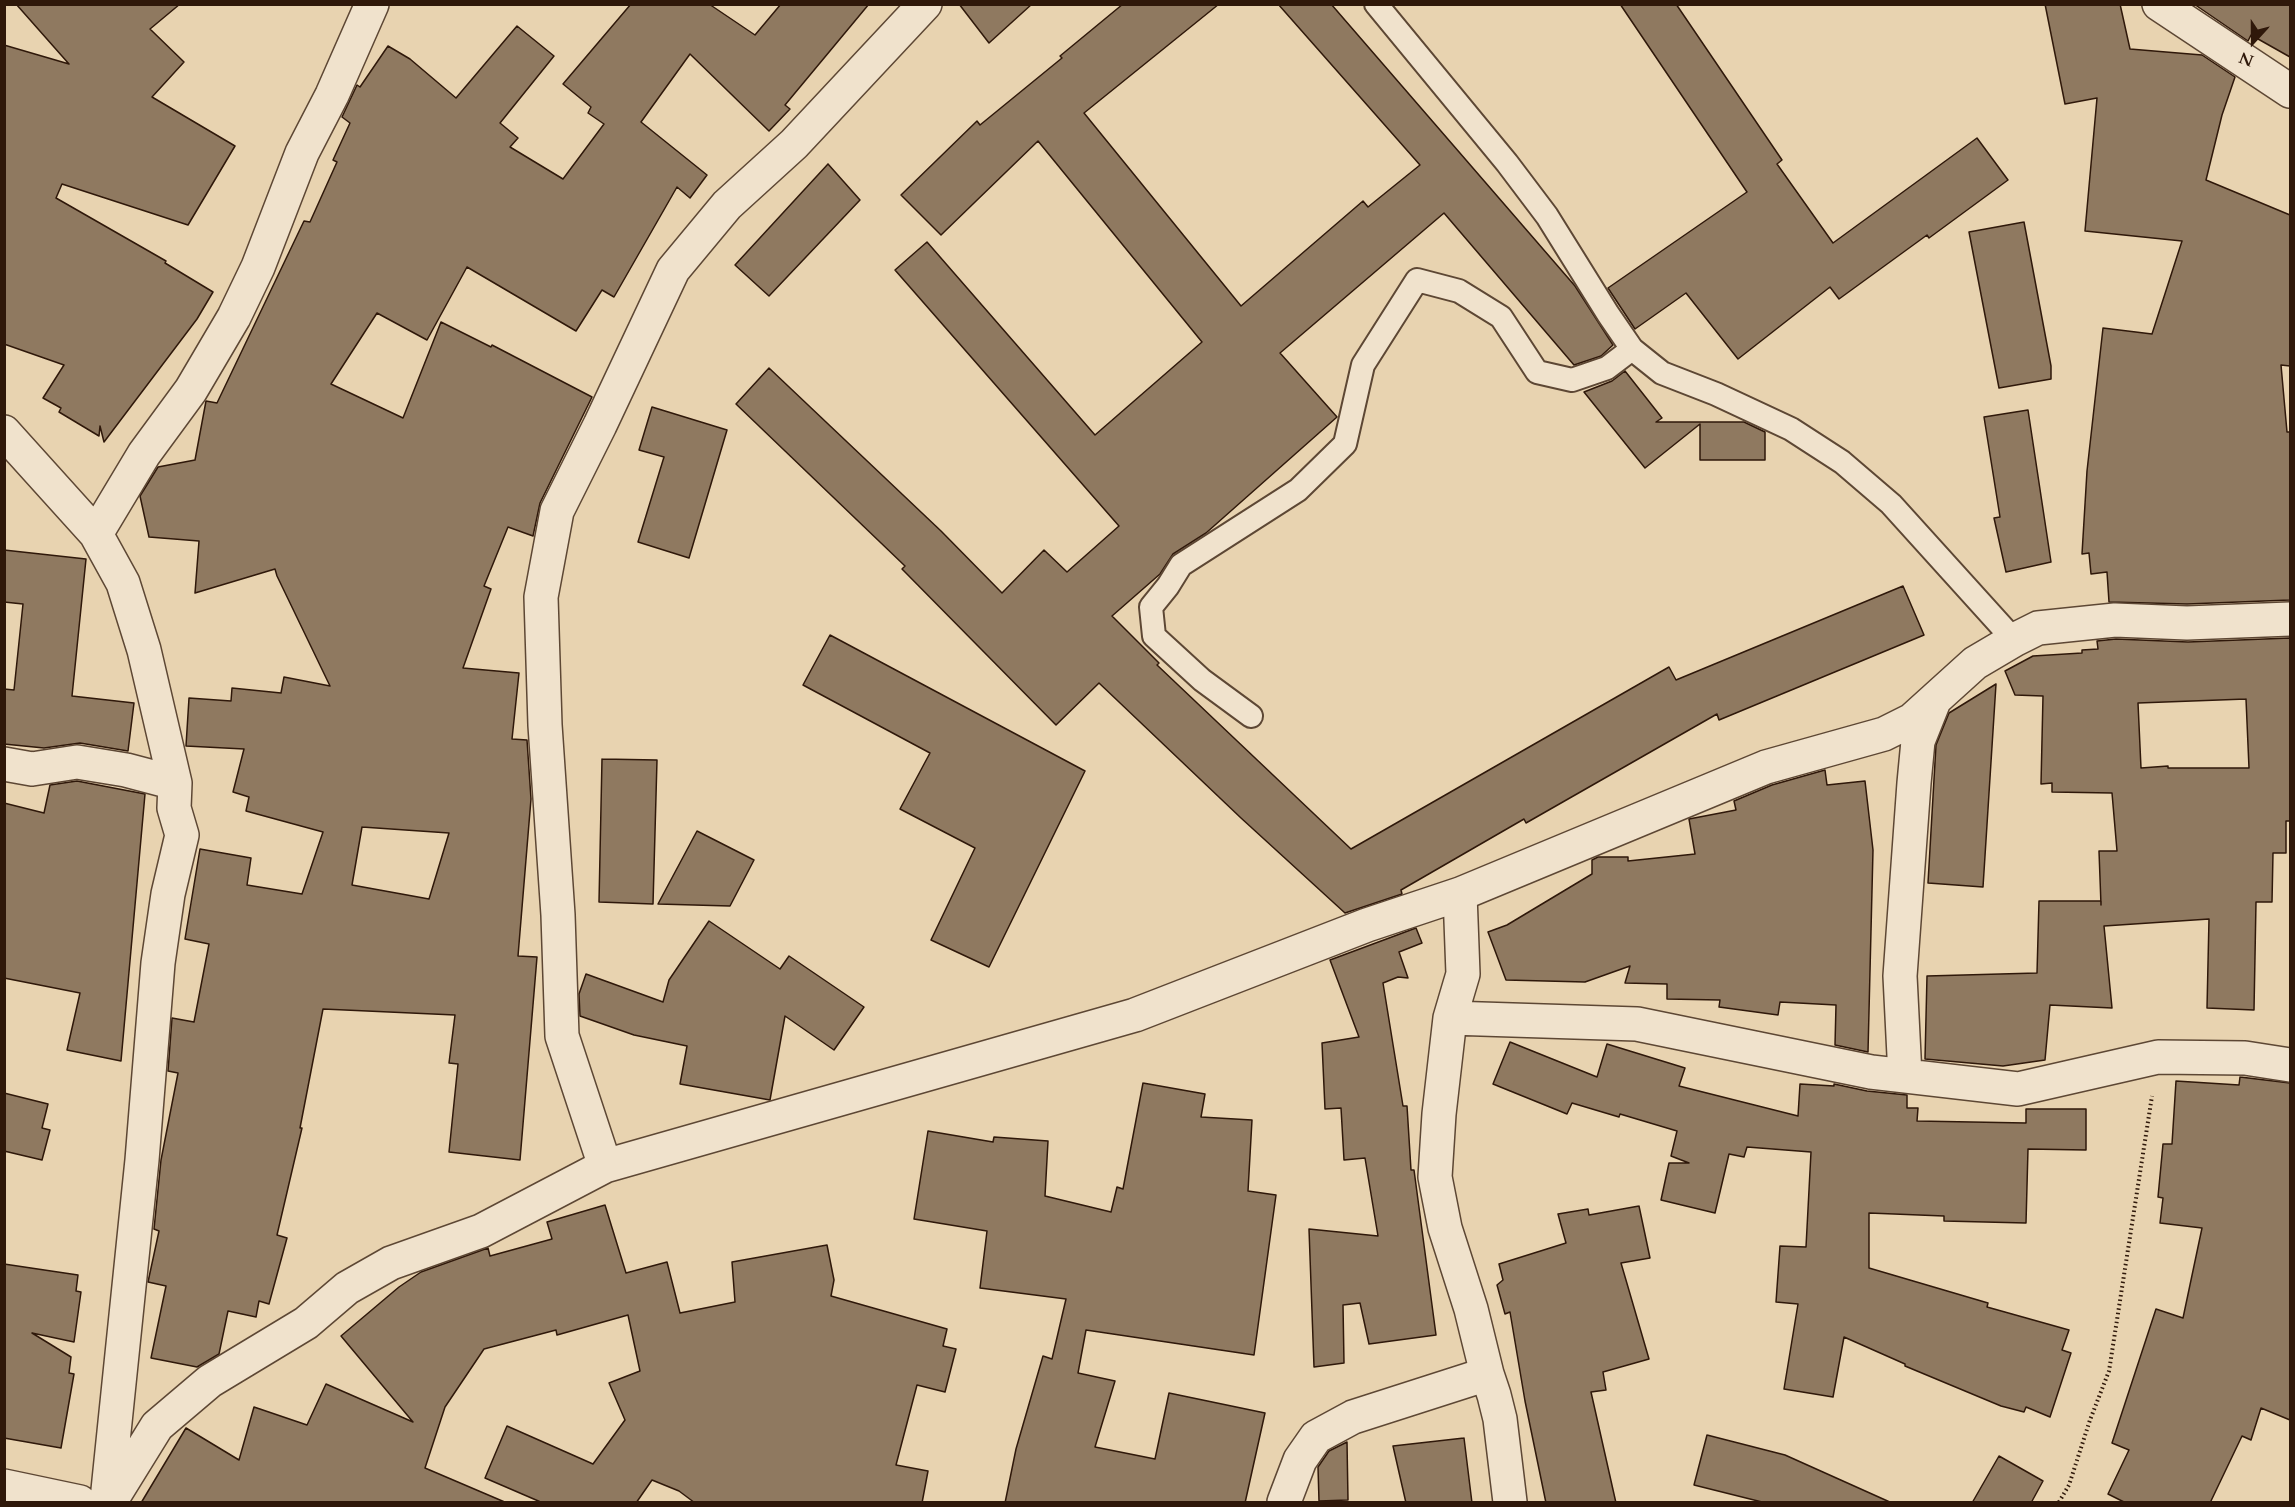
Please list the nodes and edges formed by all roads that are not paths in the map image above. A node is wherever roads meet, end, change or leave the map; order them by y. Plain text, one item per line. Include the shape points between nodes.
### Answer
1 (372, 4) edge
2 (925, 4) edge
3 (1376, 4) edge
4 (2160, 4) edge
5 (2290, 91) edge
6 (1632, 349) junction
7 (8, 441) edge
8 (96, 534) junction
9 (2290, 619) edge
10 (2014, 639) junction
11 (1934, 699) junction
12 (1251, 716) dead end
13 (4, 764) edge
14 (175, 783) junction
15 (1460, 894) junction
16 (1450, 1018) junction
17 (2290, 1065) edge
18 (1905, 1076) junction
19 (605, 1166) junction
20 (1487, 1374) junction
21 (4, 1486) edge
22 (80, 1503) edge
23 (108, 1503) edge
24 (1284, 1503) edge
25 (1510, 1503) edge

1 - 8 street via 302,153 258,267 234,317
2 - 19 street via 795,144 727,205 673,270 557,511 541,597 562,1036
3 - 6 lane via 1540,207
4 - 5 street
6 - 10 lane via 1662,373 1791,429 1842,462 1891,504
6 - 12 lane via 1607,368 1572,380 1537,372 1501,317 1459,291 1417,280 1363,365 1345,444 1298,490 1181,565 1151,607 1154,636 1202,680
7 - 8 street
8 - 14 street via 123,583 144,650
9 - 10 street via 2187,623 2115,620 2038,628
10 - 11 street via 1975,663
11 - 15 street via 1912,720 1884,734 1766,767
11 - 18 street via 1918,741 1914,783 1900,976
13 - 14 street via 32,769 77,762
14 - 23 street via 174,808 182,835 158,963
15 - 16 street via 1463,974
15 - 19 street via 1367,925 1135,1015
16 - 18 street via 1637,1024
16 - 20 street via 1435,1177 1445,1228
17 - 18 street via 2245,1058 2158,1057 2018,1089
19 - 23 street via 481,1231 391,1263 347,1288 306,1323 210,1381 158,1426
20 - 24 street via 1353,1417 1316,1437 1300,1460
20 - 25 street via 1500,1419
21 - 22 street

